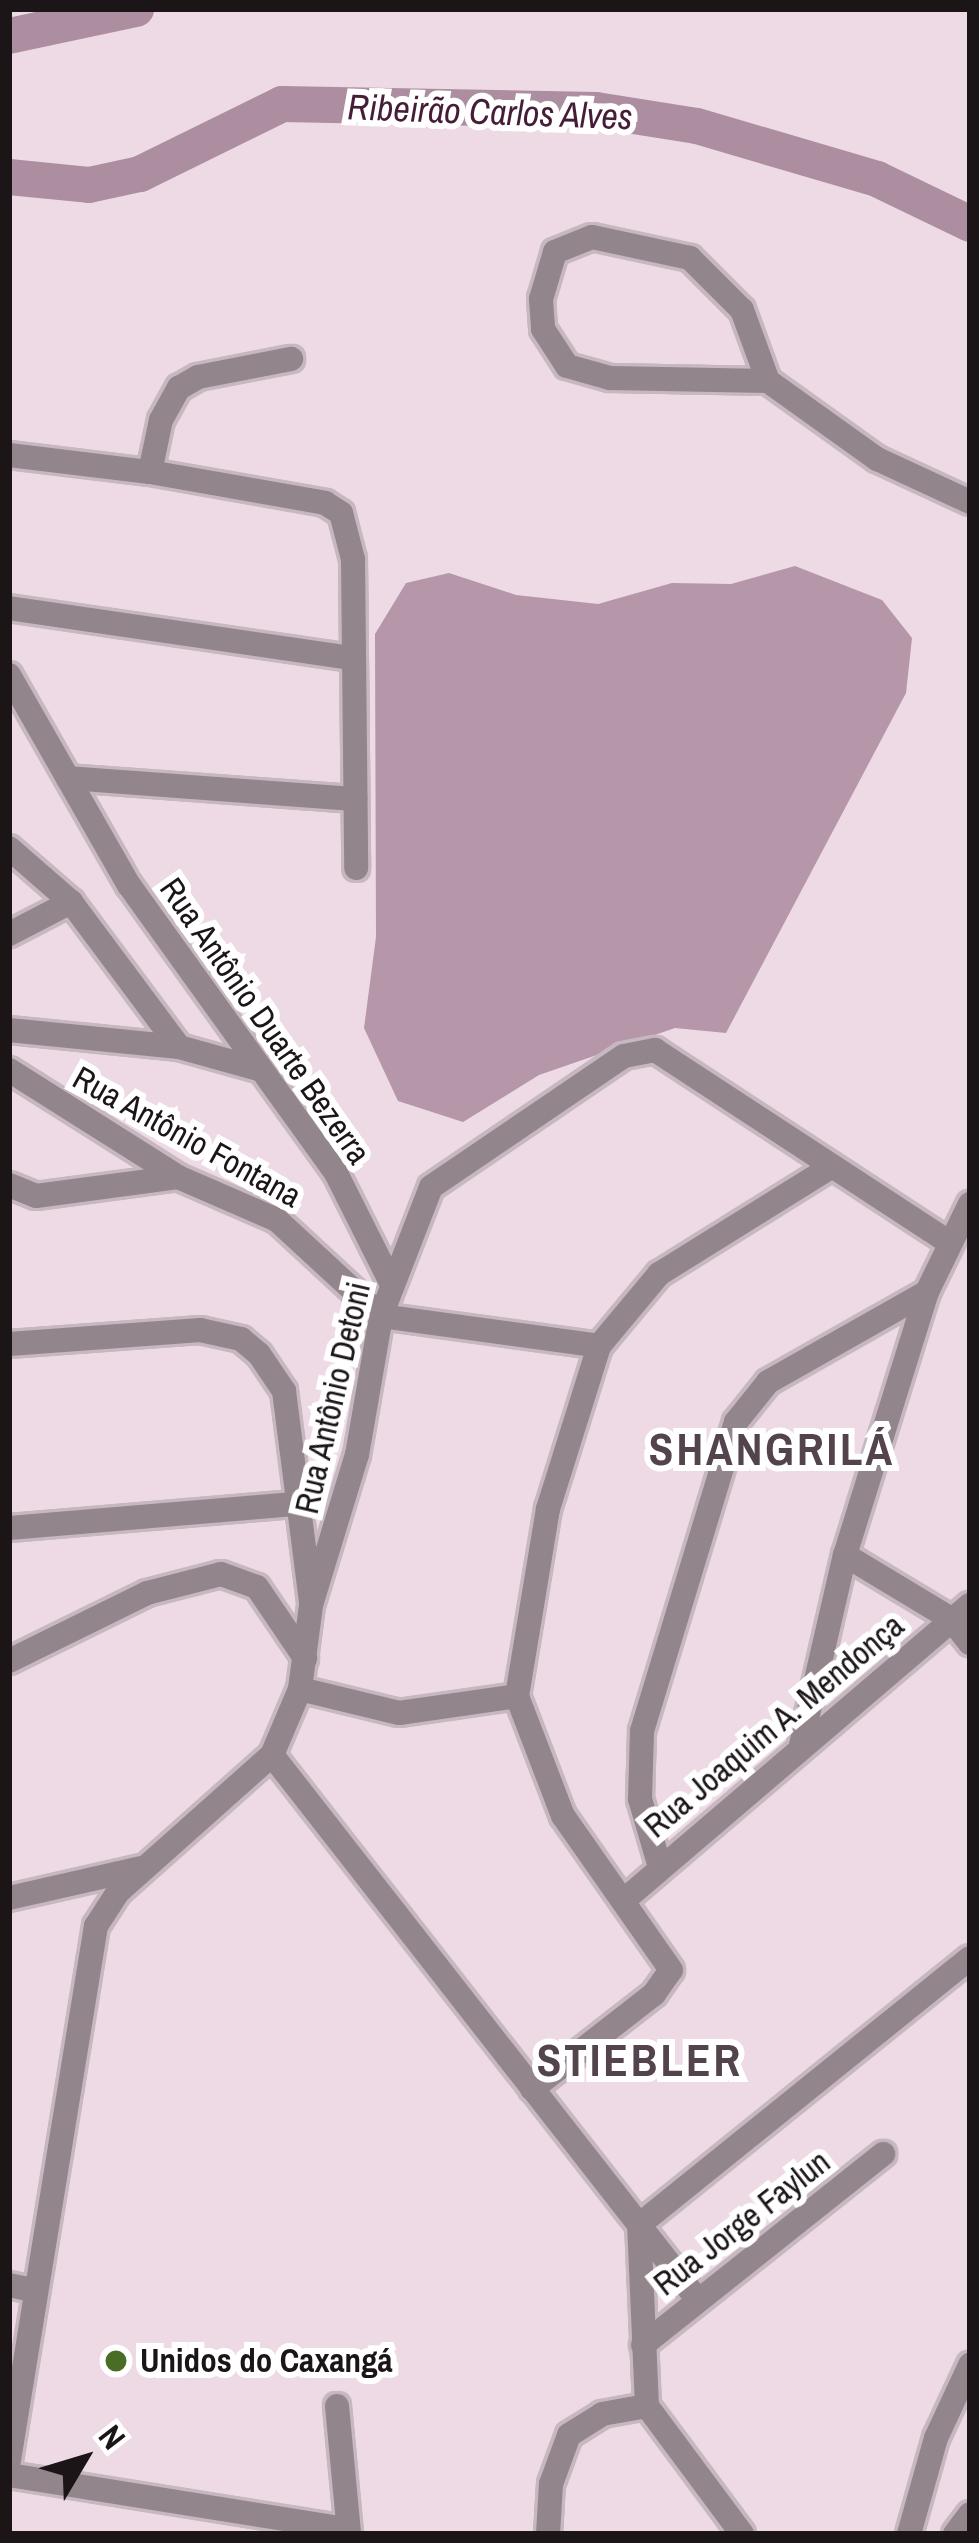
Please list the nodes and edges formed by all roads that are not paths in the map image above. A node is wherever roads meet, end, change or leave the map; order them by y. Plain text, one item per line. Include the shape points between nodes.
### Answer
1 (291, 359) dead end
2 (767, 381) junction
3 (9, 455) edge
4 (150, 472) junction
5 (970, 502) edge
6 (9, 608) edge
7 (350, 658) junction
8 (12, 684) edge
9 (68, 778) junction
10 (355, 799) junction
11 (9, 848) edge
12 (356, 868) dead end
13 (71, 902) junction
14 (9, 934) edge
15 (9, 1030) edge
16 (178, 1047) junction
17 (258, 1069) junction
18 (9, 1070) edge
19 (831, 1168) junction
20 (178, 1177) junction
21 (9, 1185) edge
22 (970, 1204) edge
23 (948, 1242) junction
24 (391, 1283) junction
25 (927, 1292) junction
26 (381, 1316) junction
27 (9, 1344) edge
28 (599, 1346) junction
29 (294, 1504) junction
30 (9, 1528) edge
31 (845, 1555) junction
32 (311, 1605) junction
33 (961, 1612) edge
34 (970, 1643) edge
35 (304, 1658) junction
36 (9, 1661) edge
37 (300, 1690) junction
38 (517, 1696) junction
39 (800, 1745) junction
40 (272, 1755) junction
41 (147, 1866) junction
42 (659, 1867) junction
43 (9, 1898) edge
44 (623, 1901) junction
45 (970, 1958) edge
46 (532, 2089) junction
47 (883, 2154) dead end
48 (638, 2225) junction
49 (21, 2287) edge
50 (697, 2299) junction
51 (643, 2345) junction
52 (970, 2365) edge
53 (337, 2406) dead end
54 (647, 2406) junction
55 (9, 2460) edge
56 (9, 2475) edge
57 (970, 2514) edge
58 (348, 2532) edge
59 (548, 2534) edge
60 (742, 2534) edge
61 (909, 2534) edge
62 (955, 2534) edge

1 - 4 street via 197,377 179,388 161,420
2 - 2 street via 610,378 567,366 543,328 541,298 555,252 592,237 690,258 742,310
2 - 5 street via 877,459
3 - 4 street
4 - 7 street via 333,506 349,526 353,560
6 - 7 street
7 - 10 street
8 - 9 street, Rua Antônio Duarte Bezerra
9 - 10 street
9 - 17 street, Rua Antônio Duarte Bezerra via 129,885
10 - 12 street
11 - 13 street
13 - 14 street
13 - 16 street
15 - 16 street
16 - 17 street
17 - 24 street, Rua Antônio Duarte Bezerra via 336,1173
18 - 20 street, Rua Antônio Fontana
19 - 23 street
19 - 24 street, Rua Antônio Detoni via 655,1050 624,1056 448,1170 419,1204
19 - 28 street via 659,1274
20 - 21 street via 36,1196
20 - 26 street, Rua Antônio Fontana via 277,1220
22 - 23 street
23 - 25 street
24 - 26 street, Rua Antônio Detoni
25 - 31 street
25 - 42 street via 768,1382 736,1422 642,1731 640,1799
26 - 28 street
26 - 32 street, Rua Antônio Detoni via 357,1455
27 - 29 street via 200,1330 241,1339 284,1391
28 - 38 street via 548,1509
29 - 30 street
29 - 32 street
31 - 33 street
31 - 39 street
32 - 35 street
33 - 34 street
33 - 39 street, Rua Joaquim A. Mendonça
35 - 36 street via 256,1587 221,1574 147,1593
35 - 37 street
37 - 38 street via 399,1713
37 - 40 street
38 - 44 street via 541,1775
39 - 42 street, Rua Joaquim A. Mendonça
40 - 41 street
40 - 46 street
41 - 43 street
41 - 49 street via 96,1926
42 - 44 street, Rua Joaquim A. Mendonça
44 - 46 street via 669,1961 670,1976
45 - 48 street
46 - 48 street
47 - 50 street, Rua Jorge Faylun
48 - 50 street
48 - 51 street
49 - 55 street
50 - 51 street, Rua Jorge Faylun
51 - 54 street
52 - 61 street via 936,2438
53 - 58 street
54 - 59 street via 602,2414 569,2435 551,2484
54 - 60 street
56 - 58 street
57 - 62 street

